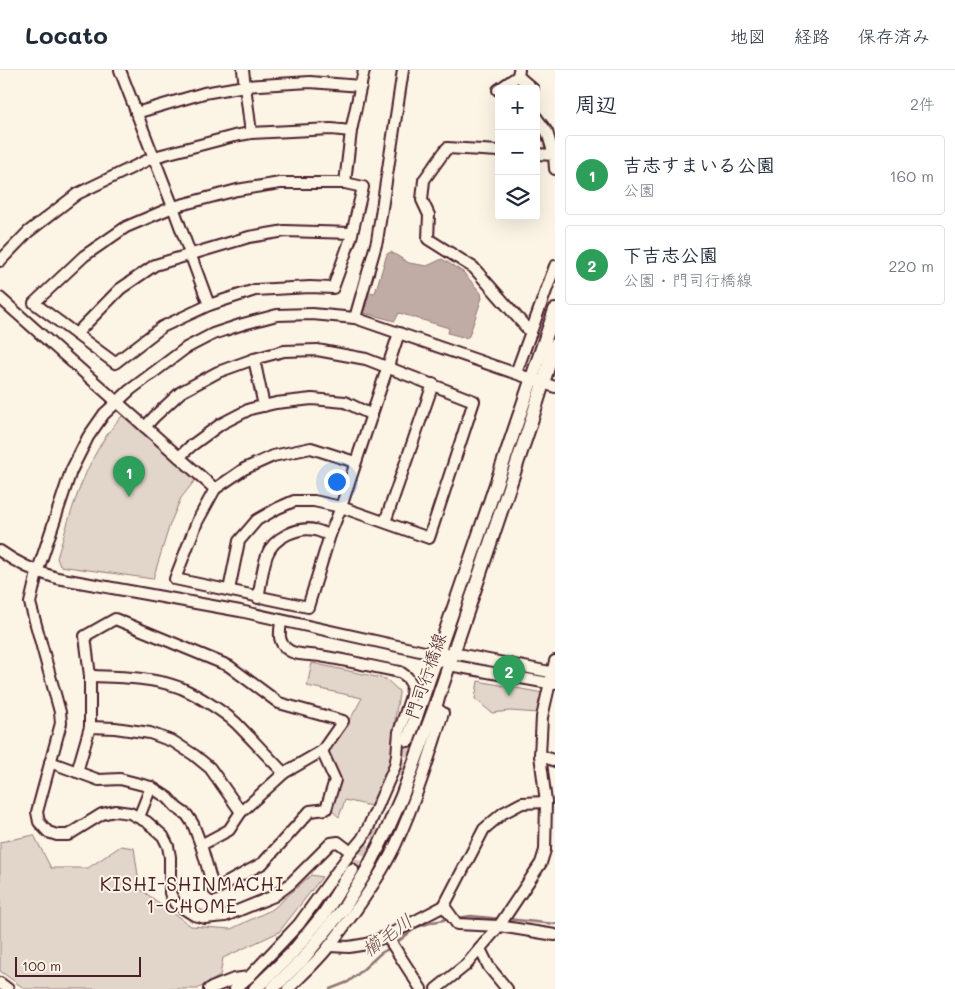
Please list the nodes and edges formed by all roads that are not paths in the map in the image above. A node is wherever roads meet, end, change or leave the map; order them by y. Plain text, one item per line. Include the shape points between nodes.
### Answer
1 (120, 70) edge
2 (243, 70) edge
3 (364, 70) edge
4 (403, 70) edge
5 (518, 73) edge
6 (504, 85) edge
7 (530, 85) edge
8 (245, 86) junction
9 (361, 86) junction
10 (136, 113) junction
11 (540, 122) edge
12 (351, 131) junction
13 (251, 133) junction
14 (495, 151) edge
15 (540, 154) edge
16 (554, 155) junction
17 (154, 157) junction
18 (555, 169) edge
19 (345, 183) junction
20 (173, 207) junction
21 (352, 233) junction
22 (190, 254) junction
23 (0, 261) edge
24 (555, 266) edge
25 (0, 298) edge
26 (209, 305) junction
27 (555, 310) edge
28 (355, 318) junction
29 (399, 333) junction
30 (531, 333) junction
31 (76, 334) junction
32 (555, 345) edge
33 (254, 358) junction
34 (388, 367) junction
35 (516, 373) junction
36 (543, 383) edge
37 (433, 384) junction
38 (117, 402) junction
39 (264, 406) junction
40 (372, 415) junction
41 (146, 427) junction
42 (179, 457) junction
43 (355, 462) junction
44 (215, 489) junction
45 (341, 507) junction
46 (385, 522) junction
47 (330, 535) junction
48 (0, 551) edge
49 (37, 572) junction
50 (229, 590) junction
51 (258, 598) junction
52 (281, 621) junction
53 (438, 655) junction
54 (451, 659) junction
55 (555, 661) edge
56 (554, 672) edge
57 (90, 676) junction
58 (552, 684) edge
59 (435, 707) junction
60 (90, 727) junction
61 (408, 740) tunnel mouth
62 (322, 751) junction
63 (540, 756) junction
64 (555, 761) edge
65 (50, 762) junction
66 (77, 772) junction
67 (284, 773) junction
68 (151, 787) junction
69 (546, 802) junction
70 (242, 812) junction
71 (138, 818) junction
72 (201, 845) junction
73 (351, 852) junction
74 (352, 870) tunnel mouth
75 (444, 906) junction
76 (499, 926) junction
77 (555, 935) edge
78 (387, 936) junction
79 (329, 946) junction
80 (480, 949) junction
81 (249, 977) junction
82 (0, 983) edge
83 (264, 987) edge
84 (8, 989) edge
85 (209, 989) edge
86 (235, 989) edge
87 (288, 989) edge
88 (421, 989) edge
89 (436, 989) edge
90 (507, 989) edge

1 - 10 street
2 - 8 street
3 - 9 street
4 - 28 street via 377,240
5 - 6 street
5 - 7 street
8 - 9 street via 310,82
8 - 10 street via 204,93
8 - 13 street
9 - 12 street
10 - 17 street
11 - 16 street via 547,132
12 - 13 street via 331,128
12 - 19 street
13 - 17 street
14 - 30 street via 447,148 424,180 422,200 430,214 428,239 474,268
15 - 16 street
16 - 18 street
17 - 20 street
17 - 23 street via 76,194 28,232
19 - 20 street via 280,183 236,190
19 - 21 street via 363,186
20 - 22 street
20 - 31 street via 126,228 84,256 34,303
21 - 22 street via 285,231 249,237
21 - 26 street via 333,288 255,290
22 - 26 street
22 - 31 street via 155,265 120,289
24 - 30 street
25 - 38 street
26 - 31 street via 162,326 115,363
27 - 36 main road, 門司行橋線
28 - 29 street
28 - 38 street via 277,315 213,334 186,348
29 - 34 street
29 - 35 street
30 - 35 street
32 - 36 main road, 門司行橋線
33 - 34 street via 284,351 317,350 366,358
33 - 39 street
33 - 41 street via 218,372 181,392
34 - 37 street
34 - 40 street
35 - 36 street
36 - 53 main road, 門司行橋線
36 - 54 main road, 門司行橋線
37 - 46 street
37 - 46 street via 474,401 429,538
38 - 41 street
38 - 49 street via 88,437 71,471
39 - 40 street via 312,399 345,402
39 - 42 street via 250,409 221,424
40 - 43 street
41 - 42 street
42 - 44 street
43 - 44 street via 311,448 274,456 244,469
43 - 45 street
44 - 50 street via 197,522 175,579
45 - 46 street
45 - 47 street
45 - 50 street via 314,501 294,501 257,520 239,541
47 - 51 street via 300,530 274,543 267,554
47 - 51 street via 308,607
48 - 49 street
49 - 52 street
49 - 65 street via 30,603 61,723
50 - 51 street
52 - 53 street
52 - 73 street via 279,636 289,651 400,672 412,685 398,732 395,766 368,828
53 - 54 street
53 - 61 main road, 門司行橋線
54 - 56 street
54 - 58 street
54 - 59 main road, 門司行橋線
55 - 56 street
56 - 58 street
57 - 60 street
57 - 62 street via 85,636 115,620 230,666 279,703 343,721
57 - 67 street via 155,681 180,688 234,722
58 - 63 street via 542,717
59 - 79 street via 443,713 417,794 398,837 380,872
59 - 83 main road, 門司行橋線 via 388,828 344,908 302,960
60 - 66 street
60 - 70 street via 150,733 174,742 210,768
62 - 67 street
62 - 72 street via 335,780 326,809 310,811 262,863 214,890
63 - 64 street
63 - 69 street
65 - 66 street
65 - 71 street via 37,812 39,822 48,832 68,835 102,814 115,811
66 - 68 street via 99,780 120,779
67 - 70 street
68 - 71 street
68 - 72 street via 187,816
69 - 75 street via 522,803 503,812 484,829
69 - 76 street via 545,850 541,862
70 - 72 street via 229,830
71 - 73 street via 163,836 168,846 170,893 175,903 205,918 225,916 274,896 331,843 338,842
73 - 81 street via 299,924
74 - 83 main road via 324,914
75 - 76 street via 457,924
75 - 78 street
76 - 77 street
76 - 80 street
78 - 79 street via 367,944
78 - 88 street
79 - 87 street
80 - 89 street
80 - 90 street via 488,967
81 - 83 street
81 - 85 street
81 - 86 street
82 - 84 street

